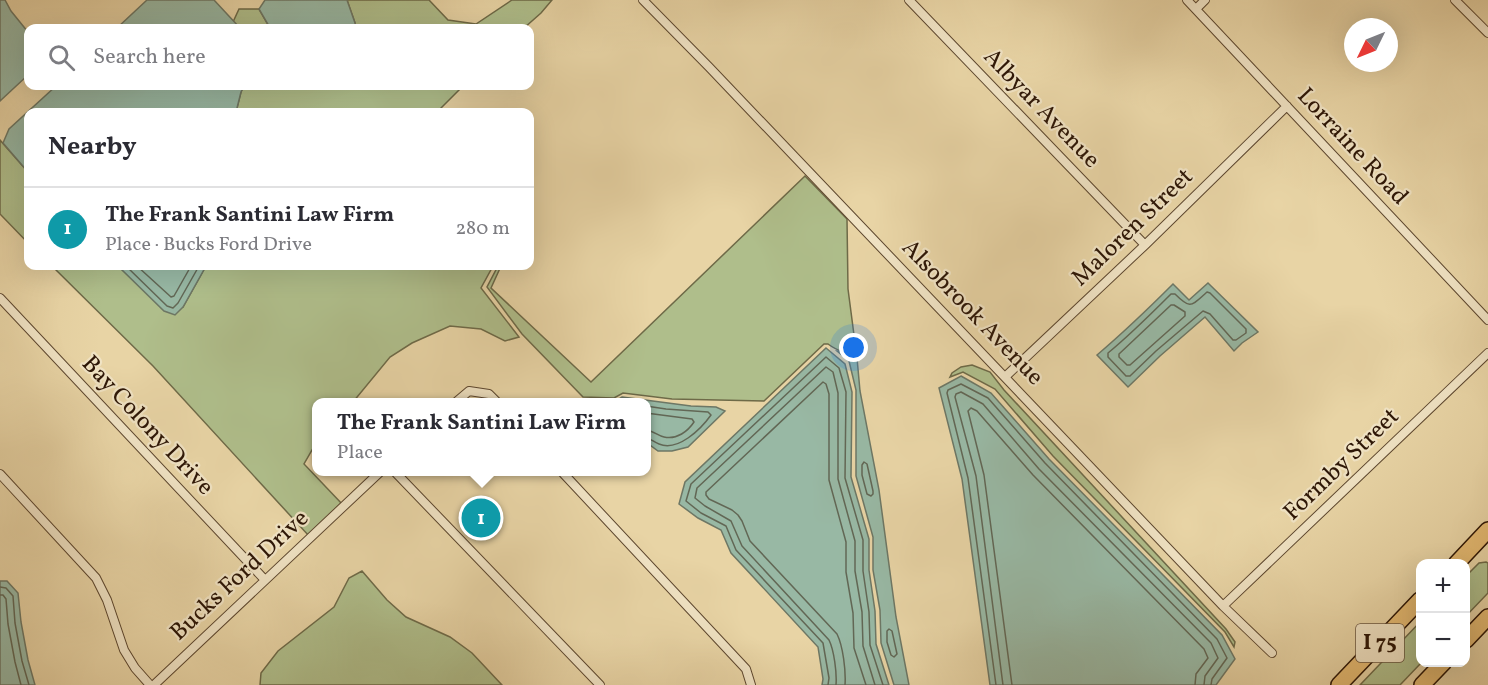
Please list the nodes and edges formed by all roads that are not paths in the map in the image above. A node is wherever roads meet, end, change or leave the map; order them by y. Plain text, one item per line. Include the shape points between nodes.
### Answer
1 (643, 0) edge
2 (909, 0) edge
3 (1187, 0) edge
4 (1205, 0) edge
5 (1455, 0) edge
6 (1196, 9) junction
7 (1488, 33) edge
8 (1287, 106) junction
9 (1145, 245) junction
10 (0, 298) edge
11 (1488, 320) edge
12 (1488, 353) edge
13 (1005, 377) junction
14 (461, 398) edge
15 (493, 398) edge
16 (0, 474) edge
17 (375, 476) edge
18 (400, 476) edge
19 (567, 476) edge
20 (1488, 530) edge
21 (1461, 559) edge
22 (265, 580) junction
23 (1416, 604) edge
24 (1223, 606) junction
25 (1488, 617) edge
26 (1470, 636) edge
27 (1272, 653) dead end
28 (1440, 667) edge
29 (152, 685) edge
30 (600, 685) edge
31 (751, 685) edge
32 (1339, 685) edge
33 (1422, 685) edge

1 - 13 street, Alsobrook Avenue
2 - 9 street, Albyar Avenue
3 - 6 street, Lorraine Road
4 - 6 street
5 - 7 street
6 - 8 street, Lorraine Road
8 - 9 street, Maloren Street
8 - 11 street, Lorraine Road
9 - 13 street, Maloren Street
10 - 22 street, Bay Colony Drive
12 - 24 street, Formby Street
13 - 24 street, Alsobrook Avenue
14 - 15 street via 469,391
16 - 29 street via 96,578 124,650
17 - 22 street, Bucks Ford Drive
18 - 30 street
19 - 31 street via 746,669
20 - 21 highway
22 - 29 street, Bucks Ford Drive
23 - 32 highway, I 75
24 - 27 street, Alsobrook Avenue
25 - 26 highway
28 - 33 highway, I 75

